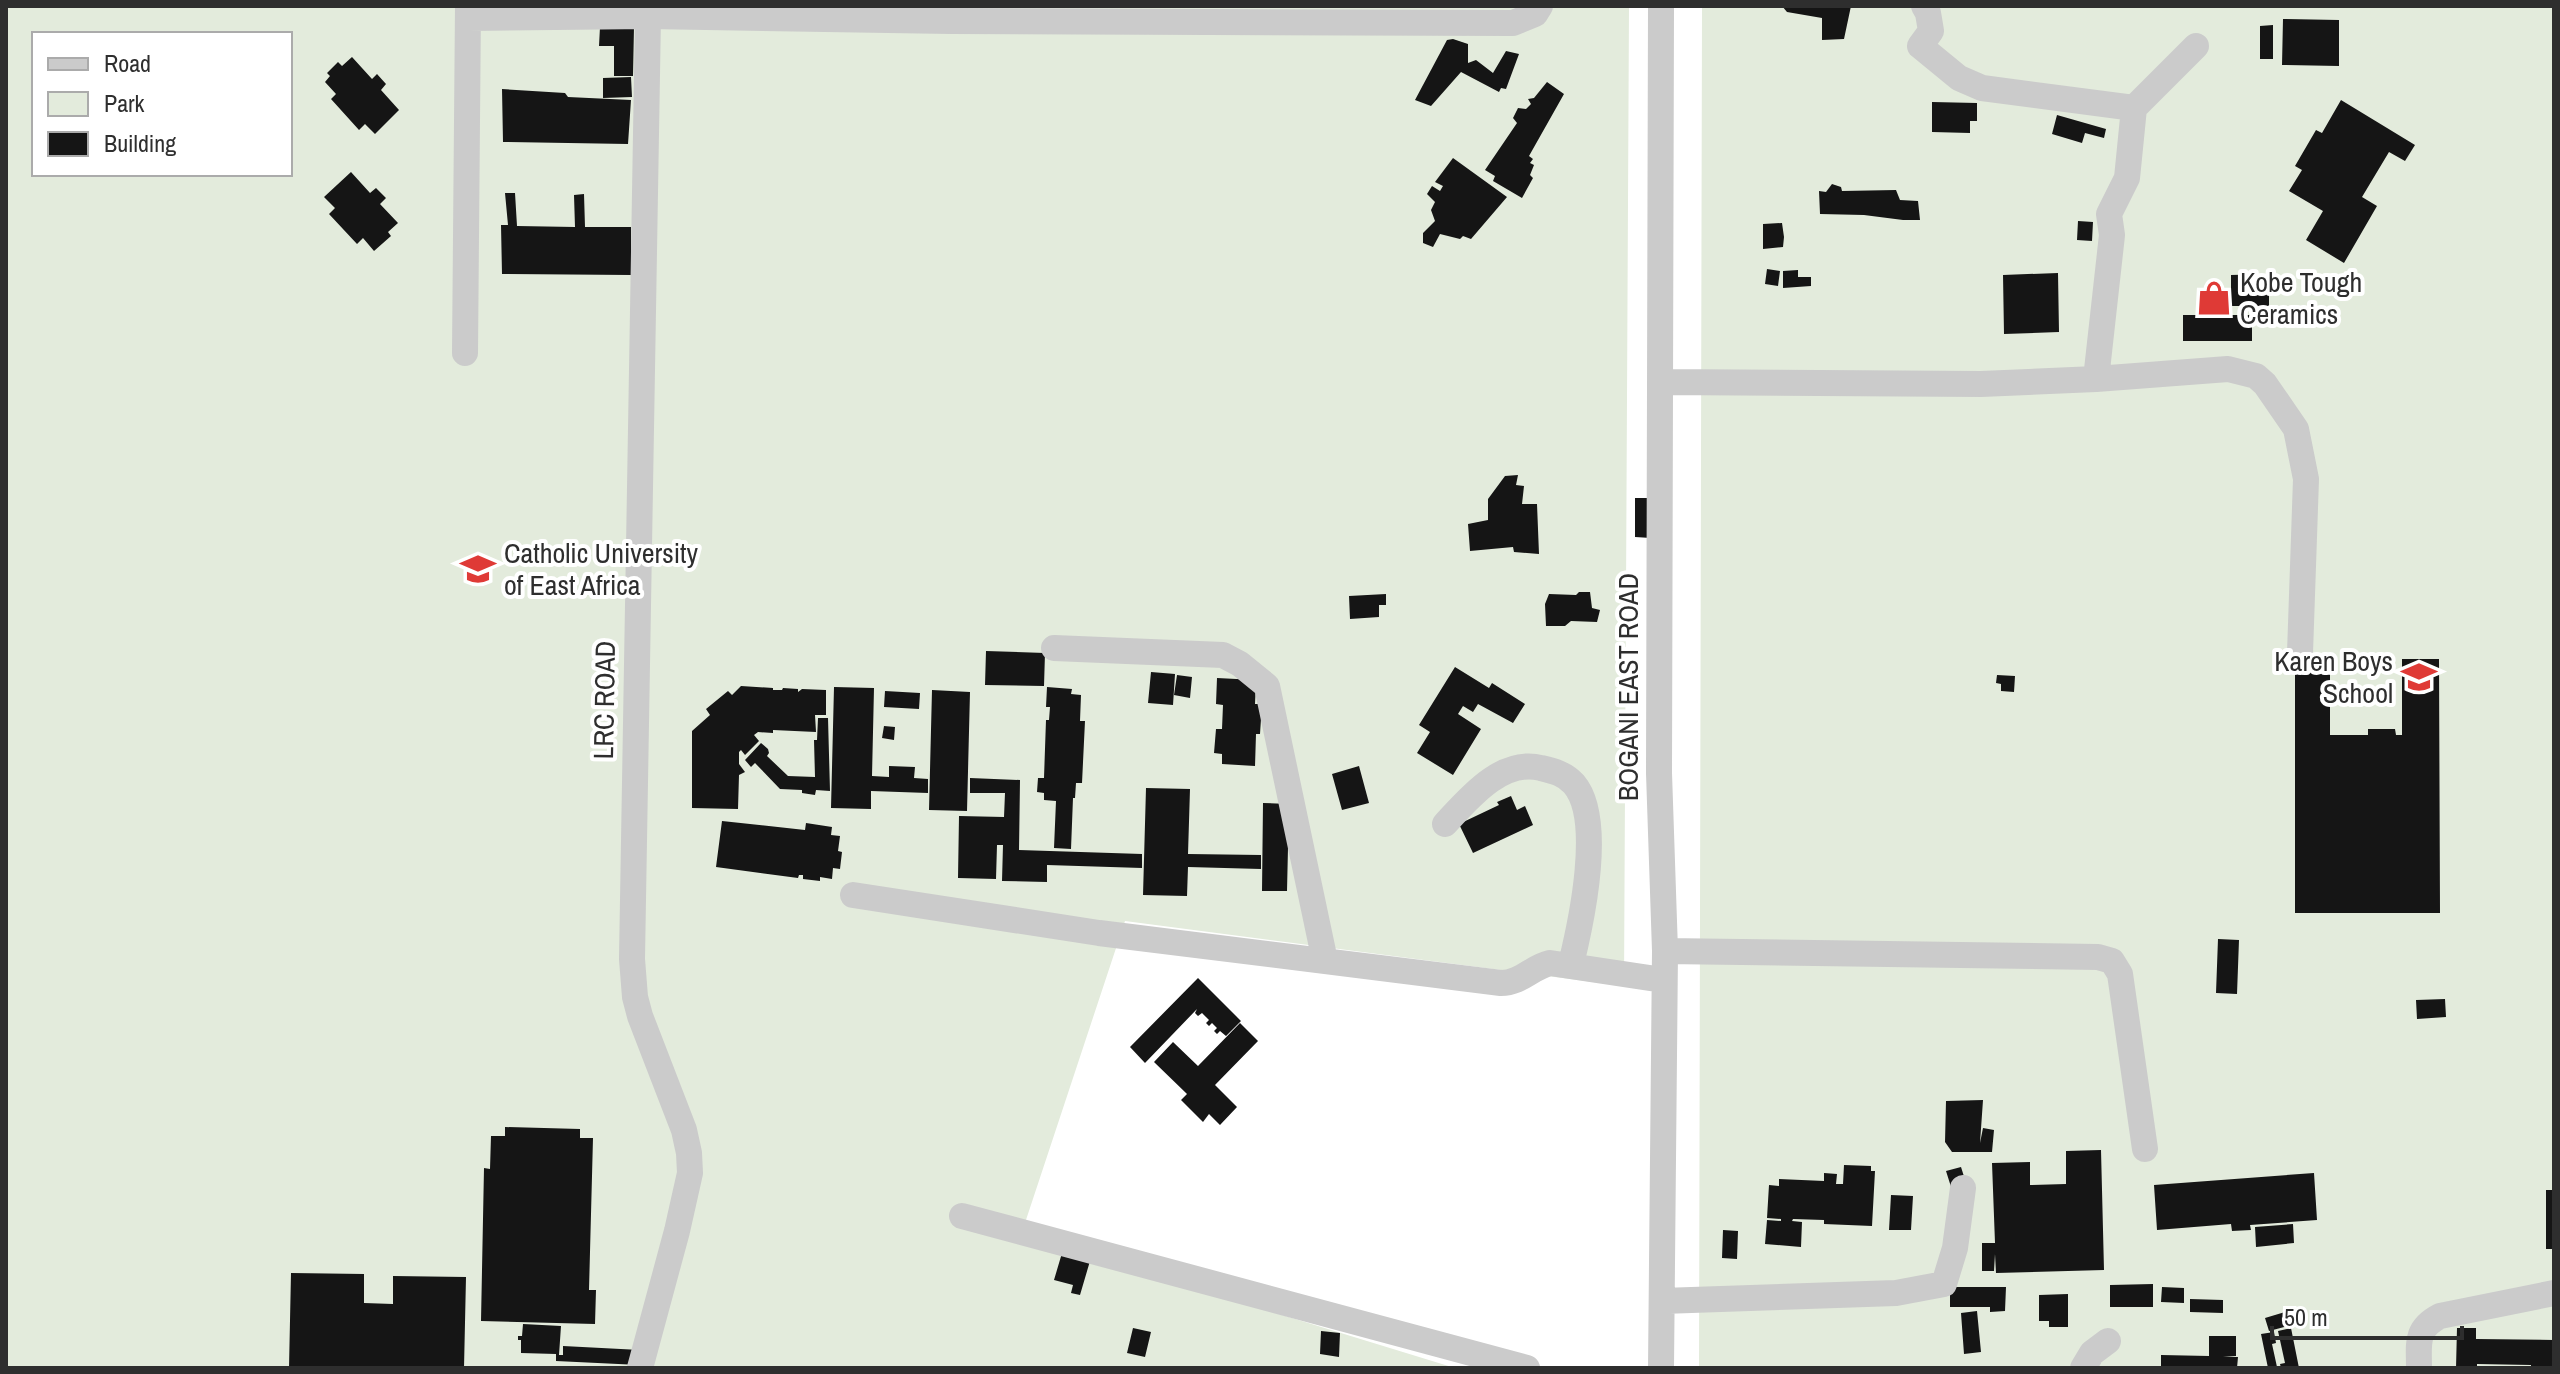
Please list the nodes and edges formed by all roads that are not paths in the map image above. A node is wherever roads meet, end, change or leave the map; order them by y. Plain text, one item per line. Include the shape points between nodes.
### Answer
1 (1540, 6) edge
2 (1661, 6) edge
3 (1924, 6) edge
4 (468, 12) edge
5 (951, 13) edge
6 (648, 16) junction
7 (2196, 46) dead end
8 (2134, 108) junction
9 (465, 353) dead end
10 (2096, 379) junction
11 (1660, 382) junction
12 (1054, 648) dead end
13 (2300, 653) dead end
14 (1445, 824) dead end
15 (853, 895) dead end
16 (1665, 951) junction
17 (1325, 961) junction
18 (1571, 964) junction
19 (1663, 980) junction
20 (2145, 1149) dead end
21 (1963, 1188) dead end
22 (962, 1216) dead end
23 (2554, 1293) edge
24 (1662, 1301) junction
25 (2108, 1341) dead end
26 (640, 1368) edge
27 (1527, 1368) edge
28 (1661, 1368) edge
29 (2083, 1368) edge
30 (2419, 1368) edge

1 - 5 street via 1535,14 1513,23
2 - 11 street, BOGANI EAST ROAD
3 - 8 street via 1931,31 1920,46 1970,84
4 - 6 street
4 - 9 street
5 - 6 street
6 - 26 street, LRC ROAD via 632,959 640,1016 684,1130 690,1173
7 - 8 street
8 - 10 street via 2127,178 2109,214 2112,235
10 - 11 street via 1981,384
10 - 13 street via 2228,369 2256,376 2265,384 2296,429 2306,479
11 - 16 street, BOGANI EAST ROAD via 1659,773
12 - 17 street via 1223,655 1267,686
14 - 18 street via 1505,771 1533,766 1559,772 1575,785 1585,810 1589,855
15 - 17 street
16 - 19 street, BOGANI EAST ROAD
16 - 20 street via 2112,961 2120,974
17 - 18 street via 1501,983 1518,980 1544,964
18 - 19 street
19 - 24 street, BOGANI EAST ROAD
21 - 24 street via 1944,1284 1896,1293
22 - 27 street
23 - 30 street via 2431,1321 2419,1337
24 - 28 street, BOGANI EAST ROAD
25 - 29 street

